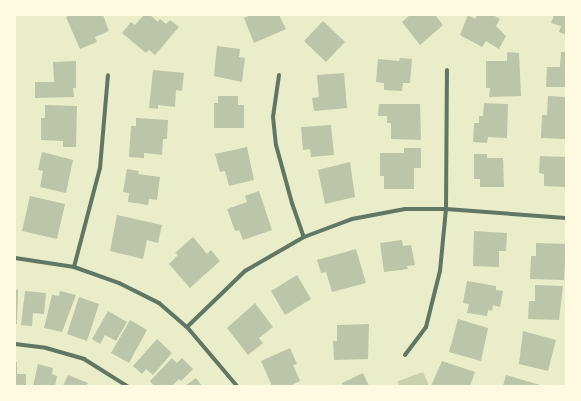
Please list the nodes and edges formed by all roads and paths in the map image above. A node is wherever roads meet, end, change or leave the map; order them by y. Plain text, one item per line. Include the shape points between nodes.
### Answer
1 (447, 70) dead end
2 (108, 75) dead end
3 (279, 75) dead end
4 (446, 209) junction
5 (566, 218) edge
6 (304, 237) junction
7 (15, 258) edge
8 (74, 267) junction
9 (187, 326) junction
10 (15, 344) edge
11 (405, 355) dead end
12 (127, 386) edge
13 (237, 386) edge

1 - 4 street
2 - 8 street via 100,168
3 - 6 street via 273,117 276,145
4 - 5 street
4 - 6 street via 405,209 352,219
4 - 11 street via 440,271 426,326
6 - 9 street via 245,271
7 - 8 street
8 - 9 street via 119,283 160,303
9 - 13 street
10 - 12 street via 46,348 84,359

